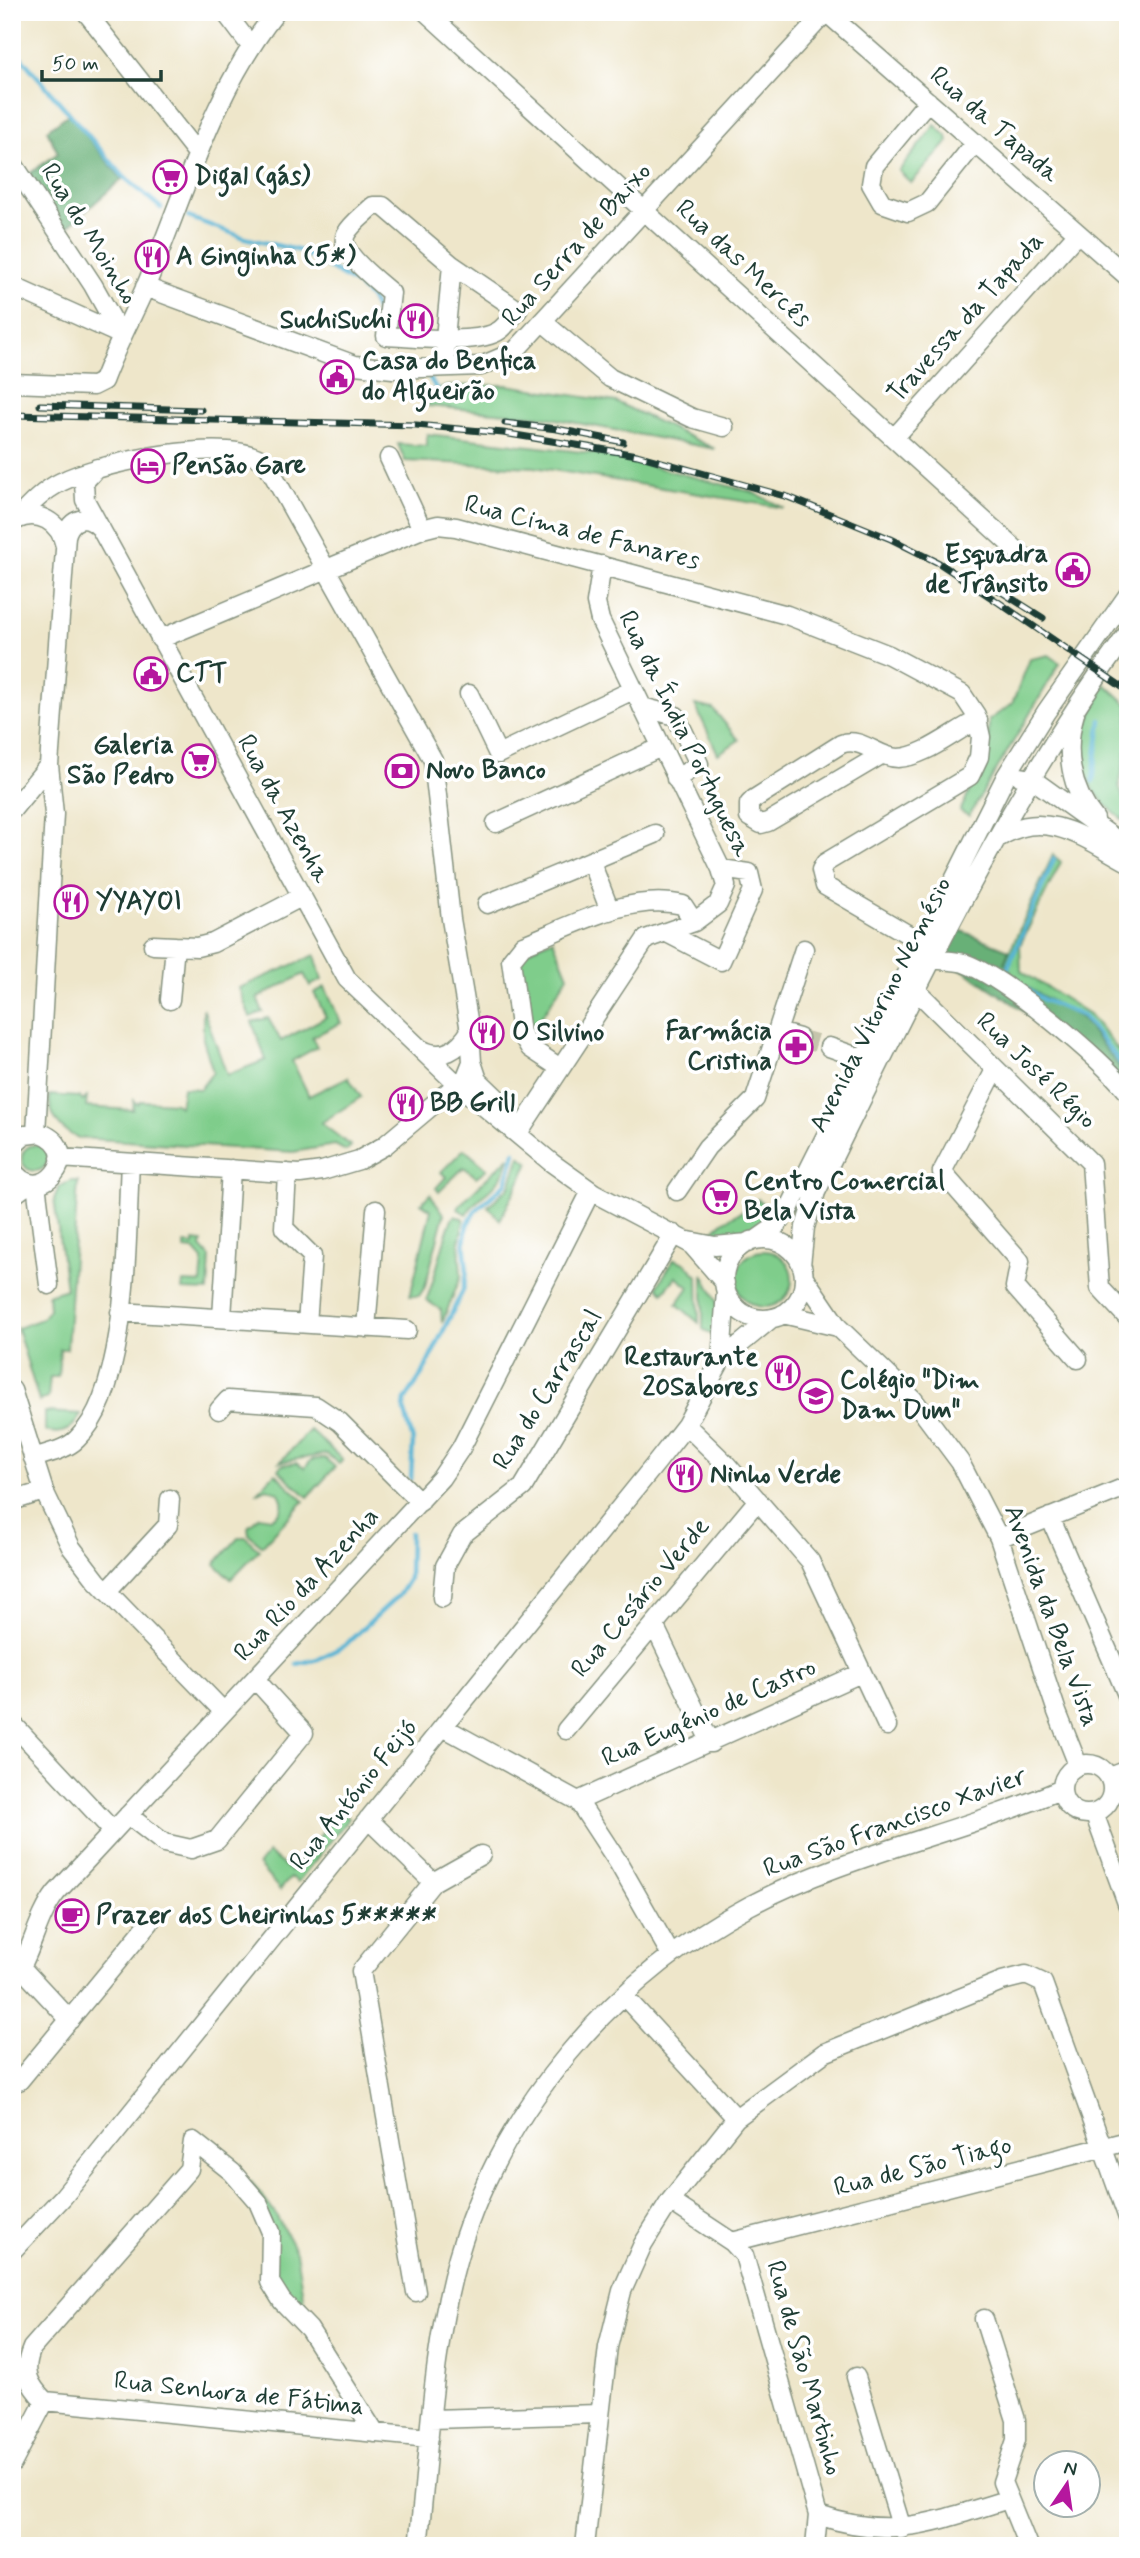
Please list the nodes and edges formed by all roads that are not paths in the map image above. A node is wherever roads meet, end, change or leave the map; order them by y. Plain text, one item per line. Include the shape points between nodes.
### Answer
1 (86, 12) edge
2 (225, 12) edge
3 (276, 12) edge
4 (426, 12) edge
5 (826, 12) edge
6 (250, 45) junction
7 (928, 101) junction
8 (975, 143) junction
9 (196, 152) junction
10 (12, 162) edge
11 (645, 209) junction
12 (1077, 234) junction
13 (452, 265) junction
14 (1128, 276) edge
15 (12, 286) edge
16 (145, 287) junction
17 (542, 322) junction
18 (121, 335) junction
19 (445, 338) junction
20 (446, 367) junction
21 (12, 383) edge
22 (724, 427) dead end
23 (894, 438) junction
24 (389, 458) dead end
25 (100, 467) junction
26 (14, 522) edge
27 (100, 528) junction
28 (422, 530) junction
29 (65, 550) junction
30 (1023, 556) dead end
31 (602, 565) junction
32 (325, 570) junction
33 (1128, 595) edge
34 (1128, 633) edge
35 (160, 639) junction
36 (633, 690) junction
37 (1083, 693) junction
38 (469, 694) dead end
39 (642, 707) junction
40 (978, 720) junction
41 (661, 747) junction
42 (881, 755) junction
43 (50, 765) junction
44 (676, 779) junction
45 (1032, 779) junction
46 (996, 793) junction
47 (12, 810) edge
48 (496, 823) dead end
49 (655, 834) dead end
50 (1112, 836) junction
51 (1000, 837) junction
52 (1128, 848) edge
53 (591, 862) junction
54 (1128, 862) edge
55 (721, 869) junction
56 (301, 897) junction
57 (487, 904) dead end
58 (610, 911) junction
59 (694, 922) junction
60 (664, 932) junction
61 (921, 942) junction
62 (153, 945) dead end
63 (175, 946) junction
64 (804, 949) dead end
65 (932, 959) junction
66 (916, 990) junction
67 (170, 1000) dead end
68 (470, 1031) junction
69 (776, 1036) junction
70 (798, 1042) tunnel mouth
71 (421, 1049) junction
72 (827, 1052) tunnel mouth
73 (472, 1062) junction
74 (861, 1063) junction
75 (560, 1068) junction
76 (995, 1070) junction
77 (458, 1084) junction
78 (1128, 1093) edge
79 (36, 1133) junction
80 (519, 1133) junction
81 (12, 1146) edge
82 (61, 1158) junction
83 (130, 1163) junction
84 (12, 1169) edge
85 (232, 1169) junction
86 (287, 1173) junction
87 (33, 1183) junction
88 (591, 1191) junction
89 (677, 1191) dead end
90 (12, 1196) edge
91 (376, 1210) dead end
92 (678, 1237) junction
93 (752, 1242) junction
94 (803, 1271) junction
95 (49, 1285) dead end
96 (725, 1285) junction
97 (120, 1312) junction
98 (778, 1316) junction
99 (222, 1318) junction
100 (1128, 1318) edge
101 (307, 1324) junction
102 (838, 1327) junction
103 (366, 1328) junction
104 (407, 1330) dead end
105 (1077, 1359) dead end
106 (721, 1360) junction
107 (12, 1390) edge
108 (219, 1410) dead end
109 (685, 1425) junction
110 (33, 1458) junction
111 (1128, 1486) edge
112 (44, 1491) junction
113 (170, 1499) dead end
114 (758, 1500) junction
115 (12, 1501) edge
116 (420, 1502) junction
117 (1050, 1517) junction
118 (999, 1538) junction
119 (107, 1591) junction
120 (442, 1598) dead end
121 (654, 1625) junction
122 (861, 1673) junction
123 (255, 1679) junction
124 (1128, 1697) edge
125 (224, 1712) junction
126 (12, 1723) edge
127 (887, 1726) dead end
128 (443, 1727) junction
129 (566, 1730) dead end
130 (710, 1743) junction
131 (1078, 1765) junction
132 (1128, 1770) edge
133 (1110, 1776) junction
134 (1062, 1789) junction
135 (578, 1801) junction
136 (1094, 1813) junction
137 (128, 1815) junction
138 (368, 1819) junction
139 (113, 1831) junction
140 (481, 1855) dead end
141 (433, 1882) junction
142 (1128, 1906) edge
143 (150, 1922) dead end
144 (671, 1955) junction
145 (15, 1969) edge
146 (624, 1996) junction
147 (70, 2020) junction
148 (19, 2081) dead end
149 (736, 2118) junction
150 (1128, 2141) edge
151 (1102, 2148) junction
152 (670, 2201) junction
153 (1128, 2218) edge
154 (732, 2242) junction
155 (12, 2251) edge
156 (416, 2292) dead end
157 (984, 2319) dead end
158 (19, 2368) edge
159 (856, 2377) dead end
160 (45, 2401) junction
161 (598, 2414) junction
162 (431, 2419) junction
163 (375, 2433) junction
164 (429, 2438) junction
165 (12, 2464) edge
166 (1009, 2499) junction
167 (818, 2515) junction
168 (902, 2529) junction
169 (418, 2546) edge
170 (585, 2546) edge
171 (815, 2546) edge
172 (1028, 2546) edge

1 - 9 street
2 - 6 street
3 - 6 street
4 - 11 street, Rua das Mercês
5 - 7 street, Rua da Tapada
5 - 11 street, Rua Serra de Baixo
6 - 9 street
7 - 8 street, Rua da Tapada
7 - 8 street via 874,166 871,184 882,203 908,212 927,203
8 - 12 street, Rua da Tapada
9 - 16 street
10 - 18 street, Rua do Moinho
11 - 17 street, Rua Serra de Baixo
11 - 23 street, Rua das Mercês
12 - 14 street, Rua da Tapada
12 - 23 street, Travessa da Tapada
13 - 19 street
13 - 19 street via 518,310 498,331
13 - 19 street via 383,206 373,206 345,234 349,254 391,293 386,336
15 - 18 street
16 - 18 street
16 - 20 street, Rua Serra de Baixo via 355,365
17 - 20 street, Rua Serra de Baixo via 501,360
17 - 22 street via 610,379 692,418
18 - 21 street via 103,381 93,386
19 - 20 street
23 - 30 street, Rua das Mercês
24 - 28 street
25 - 26 street via 46,490
25 - 27 street, Rua da Azenha via 87,477 83,488
25 - 32 street via 185,452 256,456 270,468
26 - 29 street via 33,515 50,521 62,535
27 - 29 street via 89,519 76,521 67,531
27 - 35 street, Rua da Azenha
28 - 31 street, Rua Cima de Fanares via 447,526
28 - 32 street, Rua Cima de Fanares
29 - 43 street
31 - 36 street, Rua da Índia Portuguesa via 598,613
31 - 40 street, Rua Cima de Fanares via 757,605 853,639 952,686 969,702
32 - 35 street, Rua Cima de Fanares
32 - 68 street via 433,760 451,919
33 - 46 street, Avenida Vitorino Nemésio via 1035,727
34 - 37 street
35 - 56 street, Rua da Azenha
36 - 38 street via 498,754
36 - 39 street, Rua da Índia Portuguesa
37 - 45 street, Avenida Vitorino Nemésio
37 - 50 street via 1070,731 1071,770 1086,807
39 - 41 street, Rua da Índia Portuguesa
39 - 44 street via 676,716 699,764
40 - 42 street via 910,756
40 - 61 street via 981,747 970,776 825,863 821,870 825,886
41 - 44 street, Rua da Índia Portuguesa
41 - 48 street
42 - 42 street via 852,742 841,744 754,799 749,817 761,824 768,822
43 - 47 street
43 - 79 street via 54,814
44 - 55 street, Rua da Índia Portuguesa
45 - 46 street via 1014,778
45 - 50 street
45 - 51 street, Avenida Vitorino Nemésio
46 - 61 street, Avenida Vitorino Nemésio
49 - 53 street
50 - 52 street
51 - 54 street via 1025,825 1053,825
51 - 65 street, Avenida Vitorino Nemésio
53 - 57 street
53 - 58 street
55 - 59 street, Rua da Índia Portuguesa via 726,886 718,904
55 - 60 street via 749,873 753,890 721,961
56 - 63 street via 213,943
56 - 71 street, Rua da Azenha via 347,979
58 - 59 street via 662,900 683,905
58 - 75 street via 523,945 513,955 523,1038
59 - 60 street, Rua da Índia Portuguesa
60 - 75 street, Rua da Índia Portuguesa via 646,939
61 - 74 street, Avenida Vitorino Nemésio
62 - 63 street
63 - 67 street
64 - 69 street
65 - 66 street, Avenida Vitorino Nemésio
65 - 78 street via 964,963 1009,990 1063,1030
66 - 76 street, Rua José Régio
66 - 94 street, Avenida Vitorino Nemésio via 816,1192 805,1227
68 - 71 street via 449,1053 434,1055
68 - 73 street
69 - 70 street
69 - 89 street via 755,1098 707,1147
71 - 77 street, Rua da Azenha
72 - 74 street
73 - 77 street
73 - 80 street via 478,1080 503,1104
74 - 93 street, Avenida Vitorino Nemésio via 787,1212
75 - 80 street, Rua da Índia Portuguesa
76 - 100 street, Rua José Régio via 1091,1163 1100,1288
76 - 105 street via 942,1172 1020,1261 1015,1287
77 - 80 street
77 - 86 street via 365,1158 322,1171
79 - 81 street
79 - 82 street via 54,1141
80 - 88 street
82 - 83 street
82 - 87 street via 53,1176
83 - 85 street
83 - 97 street
84 - 87 street
85 - 86 street
85 - 99 street
86 - 101 street via 284,1228 312,1256
87 - 90 street
87 - 95 street
88 - 92 street
88 - 116 street, Rua Rio da Azenha via 461,1448
91 - 103 street
92 - 93 street via 715,1246
92 - 96 street via 704,1256
92 - 120 street, Rua do Carrascal via 523,1488 462,1535 445,1566
93 - 94 street via 778,1242 796,1255
93 - 96 street via 733,1255
94 - 98 street via 799,1299
94 - 102 street, Avenida da Bela Vista
96 - 98 street via 738,1309 760,1319
96 - 106 street, Rua António Feijó
97 - 99 street
97 - 110 street via 111,1369 87,1427 70,1445
98 - 102 street
98 - 106 street, Rua António Feijó
99 - 101 street
101 - 103 street
102 - 118 street, Avenida da Bela Vista via 913,1399 960,1462
103 - 104 street
106 - 109 street, Rua António Feijó
107 - 110 street
108 - 116 street via 228,1400 316,1405 340,1422
109 - 114 street
109 - 128 street, Rua António Feijó
110 - 112 street
111 - 117 street
112 - 115 street
112 - 119 street via 71,1547
113 - 119 street via 168,1525
114 - 121 street, Rua Cesário Verde
114 - 122 street via 810,1561
116 - 123 street, Rua Rio da Azenha
117 - 118 street
117 - 124 street
118 - 131 street, Avenida da Bela Vista
119 - 125 street
121 - 129 street, Rua Cesário Verde
121 - 130 street
122 - 127 street
122 - 130 street, Rua Eugénio de Castro
123 - 125 street, Rua Rio da Azenha
123 - 137 street via 304,1733 217,1840 191,1849 164,1843
125 - 137 street, Rua Rio da Azenha
126 - 139 street
128 - 135 street
128 - 138 street, Rua António Feijó
130 - 135 street, Rua Eugénio de Castro
131 - 133 street via 1093,1764
131 - 134 street via 1067,1774
132 - 133 street
133 - 136 street via 1111,1798
134 - 136 street via 1072,1808
134 - 144 street, Rua São Francisco Xavier via 828,1870 748,1906
135 - 144 street
136 - 142 street
137 - 139 street, Rua Rio da Azenha
138 - 141 street
138 - 155 street, Rua António Feijó via 62,2197
139 - 145 street, Rua Rio da Azenha via 50,1901
140 - 141 street
141 - 156 street via 361,1971
143 - 147 street
144 - 146 street, Rua São Francisco Xavier
145 - 147 street
146 - 149 street
146 - 162 street, Rua São Francisco Xavier via 586,2035 529,2107 488,2177 458,2258
147 - 148 street
149 - 151 street via 824,2053 1026,1975 1043,1983
149 - 152 street
150 - 151 street, Rua de São Tiago
151 - 153 street
151 - 154 street, Rua de São Tiago
152 - 154 street, Rua de São Martinho
152 - 161 street via 643,2244 622,2291
154 - 167 street, Rua de São Martinho via 744,2255
157 - 166 street via 1016,2420 1016,2440 1002,2482
158 - 160 street
158 - 163 street via 189,2169 192,2141 213,2155 258,2202 271,2232 270,2282 309,2329
159 - 168 street
160 - 163 street, Rua Senhora de Fátima
160 - 165 street
161 - 162 street
161 - 170 street
162 - 164 street, Rua São Francisco Xavier
163 - 164 street, Rua Senhora de Fátima
164 - 169 street, Rua São Francisco Xavier
166 - 168 street
166 - 172 street
167 - 168 street
167 - 171 street, Rua de São Martinho

